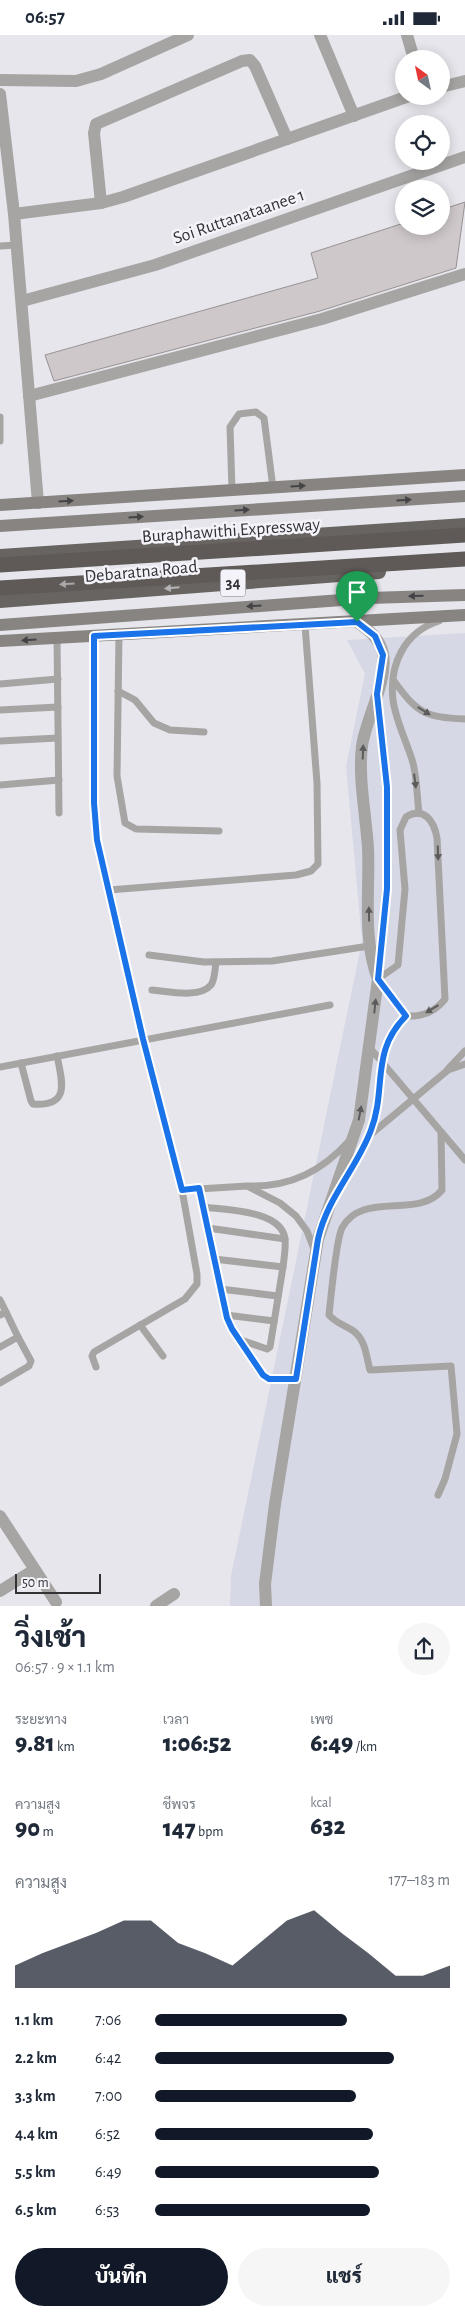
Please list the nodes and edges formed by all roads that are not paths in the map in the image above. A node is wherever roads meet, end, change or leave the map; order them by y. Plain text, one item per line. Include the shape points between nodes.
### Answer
1 (188, 35) edge
2 (320, 35) edge
3 (407, 35) edge
4 (411, 50) edge
5 (0, 79) edge
6 (465, 81) edge
7 (450, 85) edge
8 (0, 94) edge
9 (395, 101) edge
10 (354, 116) junction
11 (286, 139) junction
12 (465, 157) edge
13 (101, 203) junction
14 (14, 214) junction
15 (17, 245) junction
16 (0, 246) edge
17 (465, 274) edge
18 (22, 301) junction
19 (29, 396) junction
20 (0, 417) edge
21 (0, 441) edge
22 (465, 475) edge
23 (273, 488) junction
24 (232, 490) junction
25 (465, 495) edge
26 (38, 503) junction
27 (0, 505) edge
28 (465, 525) edge
29 (0, 526) edge
30 (465, 535) edge
31 (0, 556) edge
32 (465, 559) edge
33 (0, 565) edge
34 (465, 565) edge
35 (0, 588) edge
36 (465, 595) edge
37 (0, 601) edge
38 (460, 615) edge
39 (357, 622) junction
40 (0, 625) edge
41 (305, 625) junction
42 (118, 635) junction
43 (94, 636) junction
44 (57, 638) junction
45 (0, 641) edge
46 (58, 679) junction
47 (394, 681) junction
48 (0, 683) edge
49 (118, 691) junction
50 (377, 694) junction
51 (58, 707) junction
52 (0, 710) edge
53 (465, 719) edge
54 (204, 732) dead end
55 (58, 738) junction
56 (0, 741) edge
57 (58, 780) junction
58 (0, 785) edge
59 (59, 813) dead end
60 (419, 813) junction
61 (219, 831) dead end
62 (109, 890) junction
63 (369, 946) junction
64 (149, 955) dead end
65 (216, 962) junction
66 (378, 979) junction
67 (152, 990) dead end
68 (330, 1005) dead end
69 (406, 1016) junction
70 (143, 1039) junction
71 (370, 1048) junction
72 (465, 1051) edge
73 (57, 1056) junction
74 (21, 1063) junction
75 (382, 1063) junction
76 (465, 1064) edge
77 (0, 1067) edge
78 (448, 1070) junction
79 (413, 1100) junction
80 (442, 1133) junction
81 (355, 1134) junction
82 (368, 1139) junction
83 (465, 1159) edge
84 (246, 1186) junction
85 (199, 1188) junction
86 (182, 1190) junction
87 (203, 1207) junction
88 (327, 1209) junction
89 (208, 1228) junction
90 (285, 1239) junction
91 (316, 1254) junction
92 (214, 1259) junction
93 (283, 1267) junction
94 (220, 1289) junction
95 (278, 1296) junction
96 (0, 1300) edge
97 (3, 1313) edge
98 (226, 1315) junction
99 (274, 1321) junction
100 (140, 1325) junction
101 (18, 1337) junction
102 (238, 1339) junction
103 (0, 1347) edge
104 (163, 1356) dead end
105 (96, 1367) dead end
106 (296, 1379) junction
107 (0, 1383) edge
108 (438, 1495) dead end
109 (0, 1516) edge
110 (34, 1570) junction
111 (0, 1591) edge
112 (174, 1594) dead end
113 (56, 1602) dead end
114 (156, 1606) edge
115 (266, 1606) edge

1 - 5 street via 101,74 76,81
2 - 10 street
3 - 4 street
6 - 7 street
8 - 14 street
9 - 10 street
10 - 11 street
11 - 13 street
11 - 13 street via 255,66 250,60 242,61 96,124 94,133
12 - 18 street, Soi Ruttanataanee 1 via 154,265
13 - 14 street
14 - 15 street
15 - 16 lane
15 - 18 street
17 - 19 street via 322,319
18 - 19 street
19 - 26 street
20 - 21 lane
23 -> 22 main road
23 - 24 main road
23 - 24 lane via 264,418 256,412 239,414 230,427
26 -> 24 main road
29 -> 25 main road
26 - 27 main road
28 - 31 highway, Debaratna Road
30 - 33 highway, Buraphawithi Expressway
32 -> 35 highway
34 -> 37 highway, Debaratna Road / 34
36 -> 40 main road via 229,607
38 - 39 main road
38 - 47 lane via 422,626 398,655
39 - 41 main road
39 - 50 street via 375,636 383,655
41 - 42 main road
41 - 62 lane via 317,783 318,864 311,871 280,877
42 - 43 main road
42 - 49 lane
43 - 44 main road
43 - 62 lane via 94,803 97,840
44 -> 45 main road
44 - 46 lane
46 - 48 lane
46 - 51 lane
47 -> 53 lane via 423,712 436,718
47 -> 60 lane via 393,700 413,764
49 - 54 lane via 135,700 154,723 170,730
49 - 61 lane via 116,776 125,823 136,829
63 -> 50 street via 362,747
50 - 66 lane via 387,787 387,889
51 - 52 lane
51 - 55 lane
55 - 56 lane
55 - 57 lane
57 - 58 lane
57 - 59 lane
60 - 66 lane via 406,817 400,830 405,889 398,965
60 -> 69 lane via 432,821 437,838 445,999 429,1013
62 - 70 lane
63 - 65 lane via 272,961
63 - 66 street via 371,963
64 - 65 lane
65 - 67 lane via 212,983 207,988 187,993
66 - 69 lane
71 -> 66 street
68 - 70 lane
69 - 75 lane via 387,1040
70 - 73 lane
70 - 86 lane
71 - 75 lane
81 -> 71 street
72 - 78 lane
73 - 74 lane
73 - 74 lane via 62,1093 55,1101 39,1105 31,1101
74 - 77 lane
75 - 79 lane
75 - 82 lane
76 - 78 lane
78 - 79 lane
79 - 80 lane
79 - 82 lane via 383,1122
80 - 83 lane
80 - 108 lane via 442,1190 437,1195 415,1203 366,1209 355,1213 341,1229 329,1315 363,1341 370,1370 451,1366 457,1434
81 - 84 lane via 337,1155 305,1177
81 - 88 street
82 - 88 lane
84 - 85 lane
84 - 91 lane via 280,1203 296,1216
85 - 86 lane
85 - 87 lane
86 - 100 lane via 197,1284 185,1299
87 - 89 lane
87 - 90 lane via 267,1217
88 - 91 street
89 - 90 lane
89 - 92 lane
90 - 93 lane
91 - 106 street
92 - 93 lane
92 - 94 lane
93 - 95 lane
94 - 95 lane
94 - 98 lane
95 - 99 lane
96 - 97 lane
97 - 101 lane
98 - 99 lane
98 - 102 lane
99 - 102 lane via 271,1344 267,1349
100 - 104 lane
100 - 105 lane via 94,1352 92,1356
101 - 103 lane
101 - 107 lane via 31,1363
102 - 106 lane via 263,1375 269,1379
106 - 115 street via 275,1504 265,1584
109 - 110 street
110 - 111 street
110 - 113 street
112 - 114 street

